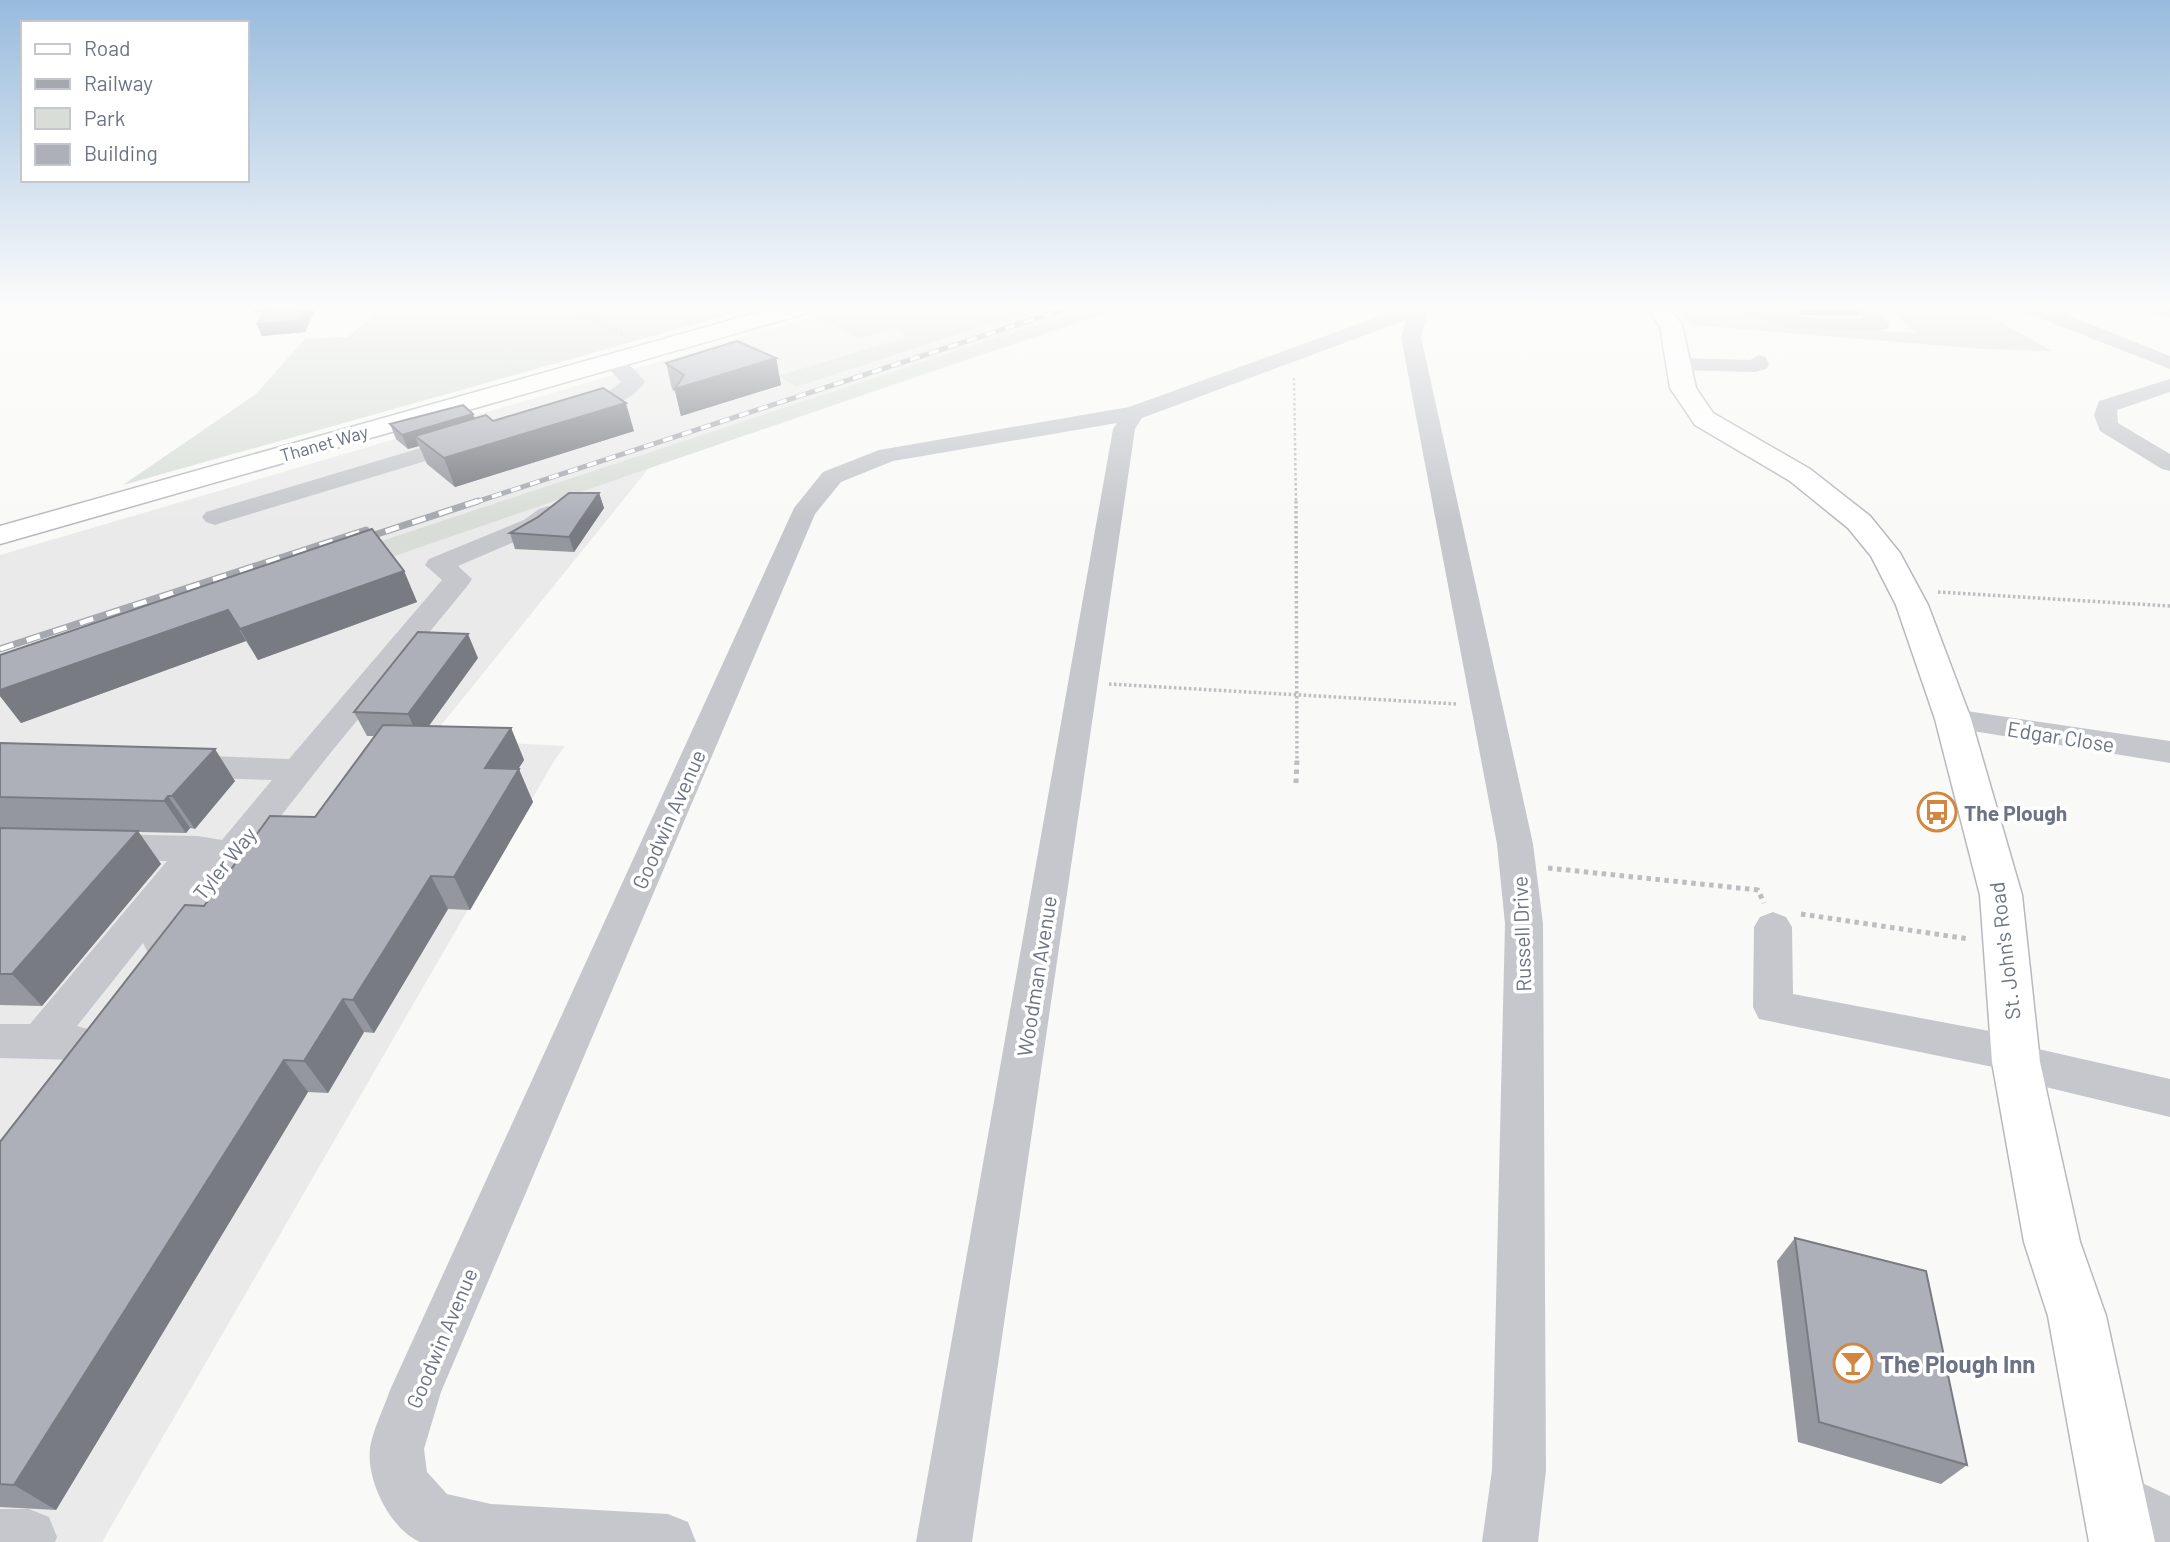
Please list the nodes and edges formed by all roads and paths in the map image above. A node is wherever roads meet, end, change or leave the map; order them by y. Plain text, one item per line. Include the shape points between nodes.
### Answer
1 (559, 377) edge
2 (628, 377) edge
3 (1233, 377) edge
4 (1294, 377) edge
5 (1430, 377) edge
6 (1681, 377) edge
7 (2170, 385) edge
8 (1134, 412) junction
9 (550, 416) edge
10 (484, 436) edge
11 (2170, 464) edge
12 (558, 508) edge
13 (215, 517) dead end
14 (0, 535) edge
15 (1906, 591) junction
16 (2170, 606) edge
17 (1084, 683) junction
18 (1298, 696) junction
19 (1487, 706) junction
20 (1953, 719) junction
21 (2170, 752) edge
22 (307, 759) junction
23 (149, 765) edge
24 (1296, 783) dead end
25 (66, 846) edge
26 (216, 850) junction
27 (1773, 927) dead end
28 (100, 969) junction
29 (138, 970) junction
30 (43, 1050) edge
31 (2016, 1058) junction
32 (2170, 1098) edge
33 (2118, 1520) edge
34 (2170, 1526) edge
35 (668, 1542) edge
36 (944, 1542) edge
37 (1510, 1542) edge

1 - 14 main road, Thanet Way
2 - 9 street via 634,382 617,397
3 - 8 street, Goodwin Avenue
4 - 18 path
5 - 19 street, Russell Drive
6 - 15 main road, St. John's Road via 1704,419 1800,475 1859,522 1885,553
7 - 11 street via 2118,400 2107,406 2105,415 2108,426
8 - 17 street, Woodman Avenue via 1124,429
8 - 35 street, Goodwin Avenue via 887,455 832,477 816,494 803,513 416,1390 397,1449 401,1480 432,1519 491,1532
10 - 13 street
12 - 22 lane via 533,525 439,565 457,579
15 - 16 path
15 - 20 main road, St. John's Road
17 - 18 path
17 - 36 street, Woodman Avenue
18 - 19 path
18 - 24 path
19 - 37 street, Russell Drive via 1515,844 1524,923 1519,1470
20 - 21 street, Edgar Close
20 - 31 main road, St. John's Road via 2001,894
22 - 23 street
22 - 26 street, Tyler Way
25 - 26 street
26 - 28 street
26 - 29 street, Tyler Way
27 - 31 street via 1773,1007
28 - 29 street
28 - 30 street
29 - 30 street, Tyler Way
31 - 32 street
31 - 33 main road, St. John's Road via 2052,1242 2077,1316
33 - 34 street

